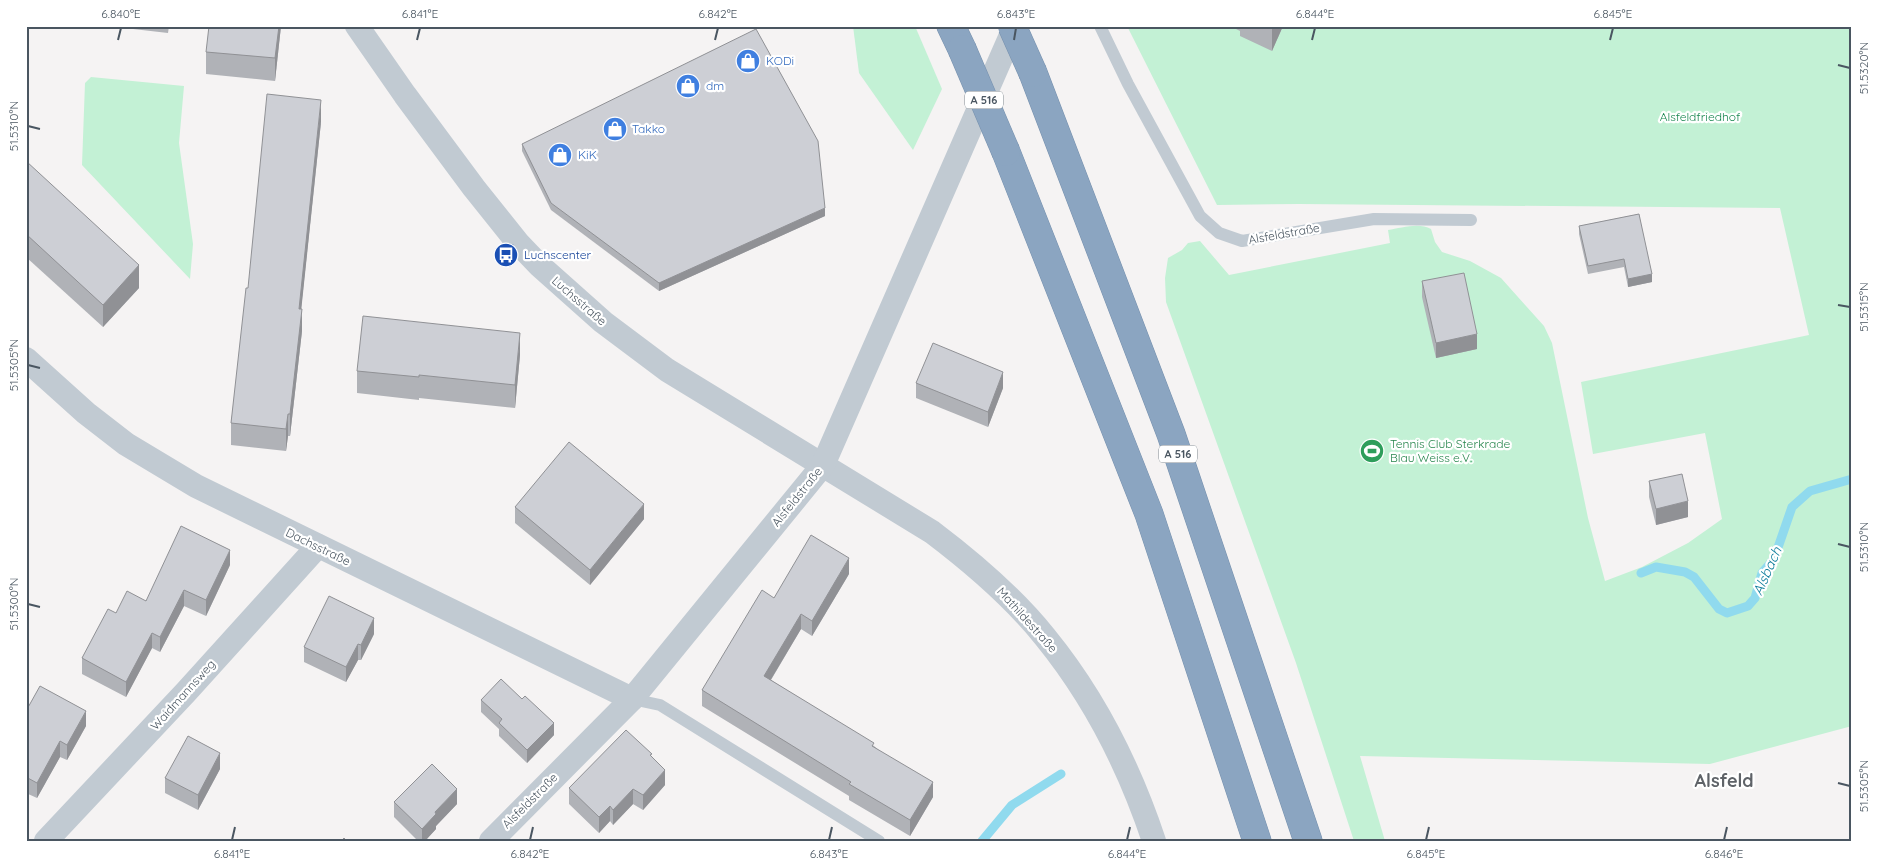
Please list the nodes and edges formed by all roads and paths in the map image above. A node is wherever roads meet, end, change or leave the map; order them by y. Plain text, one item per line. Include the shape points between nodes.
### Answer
1 (357, 26) edge
2 (1014, 26) edge
3 (1100, 26) edge
4 (956, 38) edge
5 (1471, 220) dead end
6 (26, 359) edge
7 (823, 465) junction
8 (318, 546) junction
9 (632, 699) junction
10 (46, 841) edge
11 (491, 841) edge
12 (879, 841) edge
13 (1154, 841) edge
14 (1257, 841) edge
15 (1308, 841) edge

1 - 7 street, Luchsstraße via 474,188 539,265 602,322 667,370
2 - 7 street, Alsfeldstraße
2 - 15 highway, A 516, bridge via 1171,434
3 - 5 lane, Alsfeldstraße via 1200,216 1219,232 1242,241 1374,218
4 - 14 highway, A 516, bridge via 1006,152 1149,514
6 - 8 street, Dachsstraße via 126,444 196,486
7 - 9 street, Alsfeldstraße
7 - 13 street, Mathildestraße via 932,532 971,561 1046,638 1079,684 1120,756
8 - 9 street, Dachsstraße
8 - 10 street, Waidmannsweg
9 - 11 street, Alsfeldstraße
9 - 12 lane via 660,705

